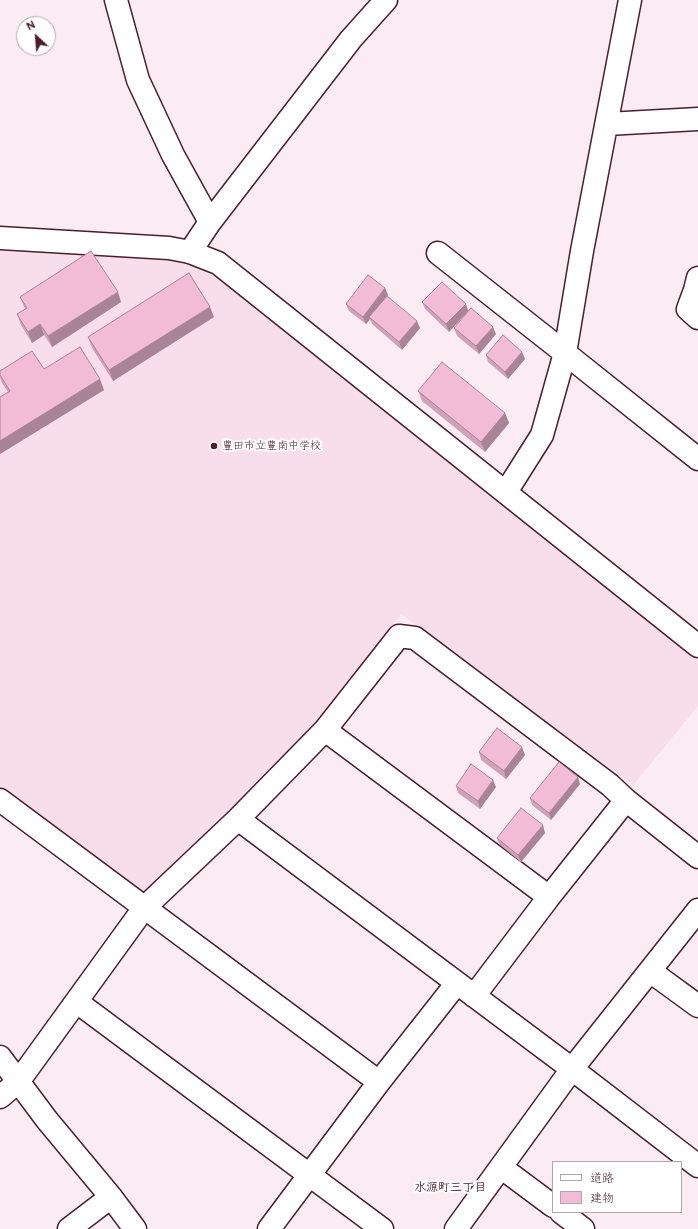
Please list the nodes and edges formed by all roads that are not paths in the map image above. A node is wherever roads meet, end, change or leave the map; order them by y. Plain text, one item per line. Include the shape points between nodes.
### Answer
1 (116, 0) edge
2 (386, 0) edge
3 (630, 0) edge
4 (698, 120) edge
5 (607, 124) junction
6 (210, 222) junction
7 (0, 237) edge
8 (190, 252) junction
9 (438, 253) dead end
10 (698, 278) edge
11 (698, 318) edge
12 (565, 353) junction
13 (698, 459) edge
14 (506, 492) junction
15 (698, 646) edge
16 (325, 730) junction
17 (0, 800) edge
18 (626, 800) junction
19 (238, 819) junction
20 (694, 846) edge
21 (549, 897) junction
22 (144, 908) junction
23 (698, 910) edge
24 (650, 972) junction
25 (457, 983) junction
26 (474, 996) junction
27 (77, 1002) junction
28 (698, 1006) edge
29 (0, 1057) edge
30 (572, 1069) junction
31 (18, 1082) junction
32 (379, 1082) junction
33 (0, 1096) edge
34 (698, 1166) edge
35 (502, 1168) junction
36 (308, 1175) junction
37 (110, 1197) junction
38 (552, 1205) edge
39 (562, 1213) edge
40 (69, 1229) edge
41 (135, 1229) edge
42 (269, 1229) edge
43 (382, 1229) edge
44 (456, 1229) edge
45 (584, 1229) edge

1 - 6 street via 138,80 173,155
2 - 6 street via 351,39
3 - 5 street
4 - 5 street
5 - 12 street
6 - 8 street
7 - 8 street via 168,248
8 - 14 street via 218,262 234,274
9 - 12 street
10 - 11 street via 688,309
12 - 13 street
12 - 14 street via 542,435
14 - 15 street
16 - 18 street via 399,636 415,638 610,785
16 - 19 street
16 - 21 street
17 - 22 street
18 - 20 street
18 - 21 street
19 - 22 street
19 - 25 street
21 - 26 street
22 - 27 street
22 - 32 street
23 - 24 street
24 - 28 street
24 - 30 street
25 - 26 street
25 - 32 street
26 - 30 street
27 - 31 street
27 - 36 street
29 - 31 street
30 - 34 street
30 - 35 street
31 - 33 street
31 - 37 street
32 - 36 street
35 - 38 street
35 - 44 street
36 - 42 street
36 - 43 street
37 - 40 street
37 - 41 street
39 - 45 street

